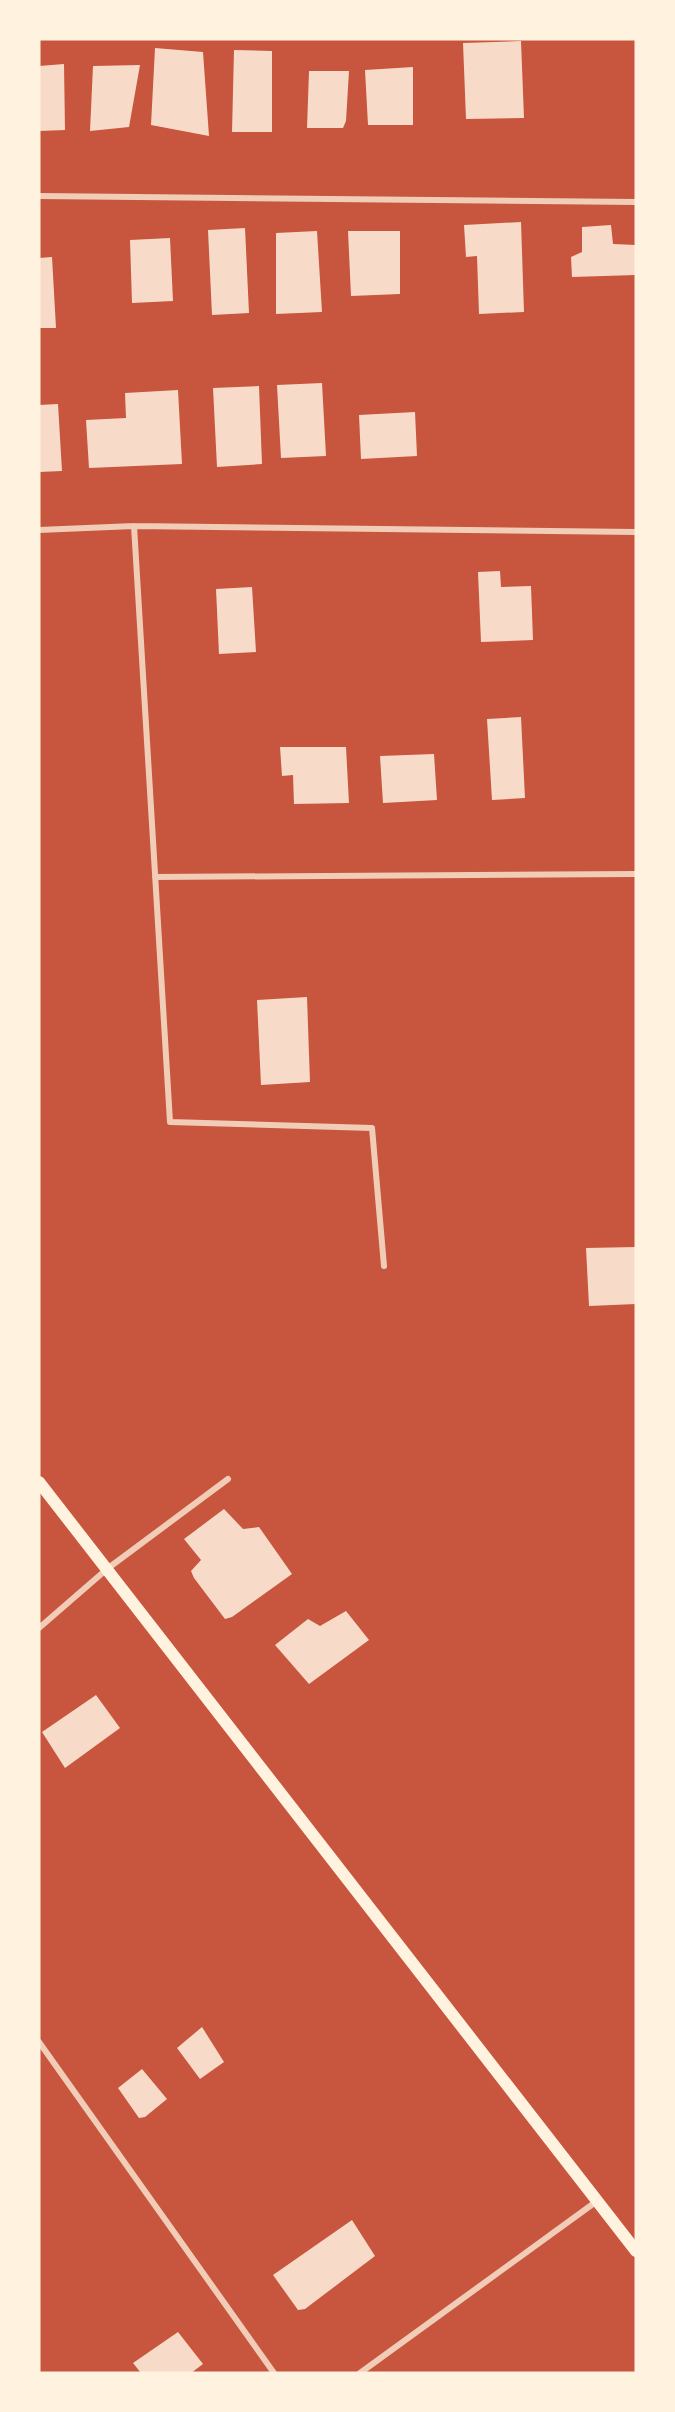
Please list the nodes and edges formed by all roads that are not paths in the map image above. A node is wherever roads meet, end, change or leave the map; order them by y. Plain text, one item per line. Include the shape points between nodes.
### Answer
1 (39, 196) edge
2 (636, 202) edge
3 (134, 526) junction
4 (39, 530) edge
5 (636, 532) edge
6 (636, 874) edge
7 (155, 877) junction
8 (384, 1266) dead end
9 (228, 1479) dead end
10 (39, 1482) edge
11 (107, 1569) junction
12 (39, 1628) edge
13 (39, 2042) edge
14 (597, 2201) junction
15 (636, 2251) edge
16 (274, 2373) edge
17 (360, 2373) edge

1 - 2 street
3 - 4 street
3 - 5 street
3 - 7 street
6 - 7 street
7 - 8 street via 170,1122 372,1128
9 - 11 street
10 - 11 main road
11 - 12 street
11 - 14 main road
13 - 16 street
14 - 15 main road
14 - 17 street

